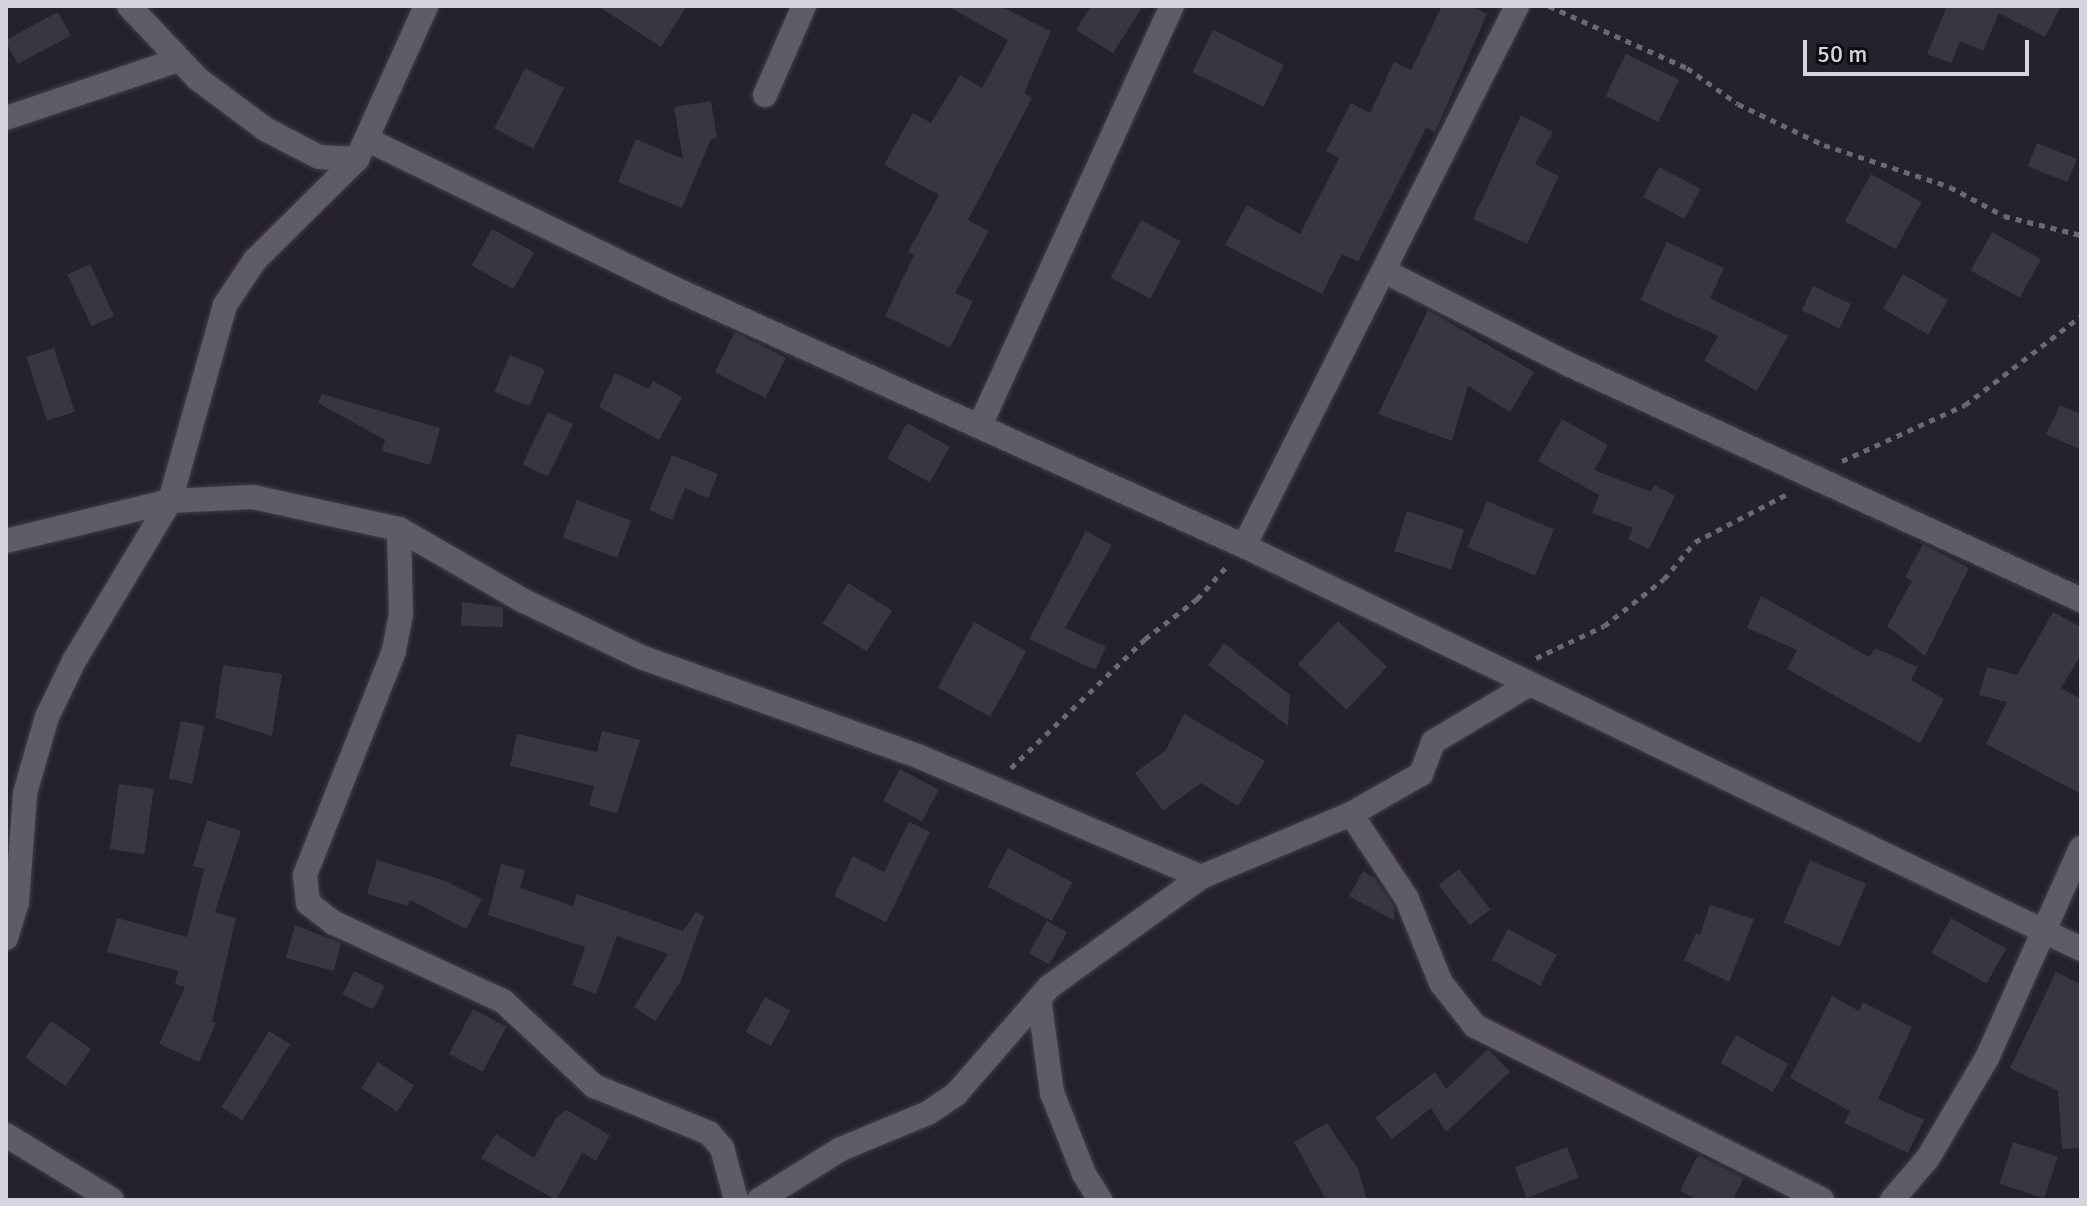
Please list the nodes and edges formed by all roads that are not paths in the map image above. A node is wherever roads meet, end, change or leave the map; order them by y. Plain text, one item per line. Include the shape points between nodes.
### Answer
1 (129, 6) edge
2 (426, 6) edge
3 (804, 6) edge
4 (1172, 6) edge
5 (1517, 6) edge
6 (178, 60) junction
7 (765, 95) dead end
8 (6, 118) edge
9 (362, 149) junction
10 (1384, 271) junction
11 (981, 423) junction
12 (170, 501) junction
13 (399, 529) junction
14 (6, 541) edge
15 (1244, 546) junction
16 (2081, 600) edge
17 (1530, 684) junction
18 (16, 794) edge
19 (1351, 814) junction
20 (2081, 848) edge
21 (1201, 877) junction
22 (2040, 933) junction
23 (6, 938) edge
24 (2081, 949) edge
25 (1039, 998) junction
26 (6, 1135) edge
27 (112, 1200) edge
28 (736, 1200) edge
29 (759, 1200) edge
30 (1100, 1200) edge
31 (1822, 1200) edge
32 (1892, 1200) edge

1 - 6 street
2 - 9 street
3 - 7 street
4 - 11 street
5 - 10 street
6 - 8 street
6 - 9 street via 296,149 319,157
9 - 11 street
9 - 12 street via 237,283 215,331
10 - 15 street
10 - 16 street via 1568,364
11 - 15 street
12 - 13 street via 253,497
12 - 14 street
12 - 18 street via 74,661
13 - 21 street via 520,599 641,657 872,738
13 - 28 street via 401,614 394,651 305,875 308,903 334,923 503,1001 594,1086 709,1133 722,1148
15 - 17 street
17 - 19 street via 1433,742 1421,774
17 - 22 street
18 - 23 street via 17,903
19 - 21 street
19 - 31 street via 1407,899 1441,983 1475,1026
20 - 22 street
21 - 25 street via 1070,969
22 - 24 street
22 - 32 street via 1980,1069 1928,1158
25 - 29 street via 956,1094 928,1113 841,1149
25 - 30 street via 1057,1108
26 - 27 street

